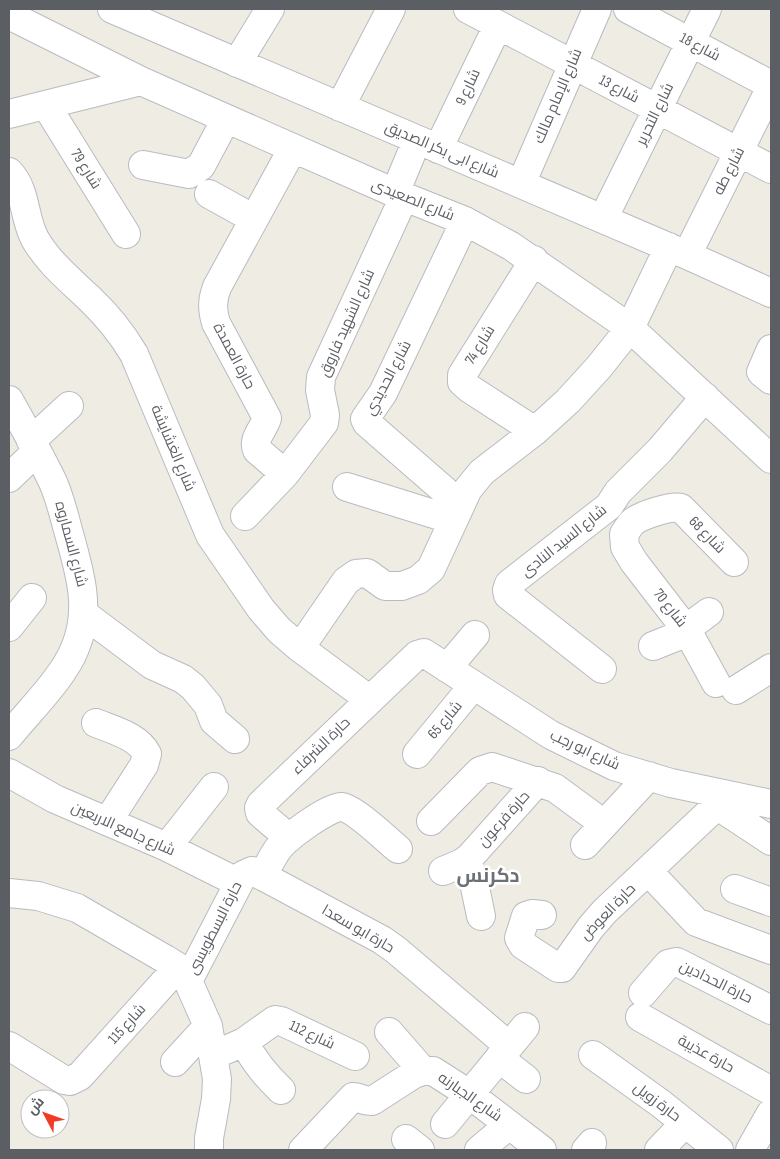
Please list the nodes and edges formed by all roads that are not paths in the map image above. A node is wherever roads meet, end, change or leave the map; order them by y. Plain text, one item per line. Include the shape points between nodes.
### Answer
1 (112, 9) edge
2 (270, 9) edge
3 (391, 9) edge
4 (597, 9) edge
5 (628, 9) edge
6 (707, 9) edge
7 (9, 15) edge
8 (487, 15) edge
9 (690, 42) junction
10 (237, 63) junction
11 (572, 64) junction
12 (141, 82) junction
13 (771, 86) edge
14 (46, 105) junction
15 (340, 107) junction
16 (657, 109) junction
17 (9, 114) edge
18 (226, 119) junction
19 (428, 144) junction
20 (293, 148) junction
21 (739, 152) junction
22 (143, 165) dead end
23 (771, 169) edge
24 (9, 172) edge
25 (521, 184) junction
26 (209, 194) dead end
27 (400, 195) junction
28 (17, 213) edge
29 (254, 219) junction
30 (603, 219) junction
31 (465, 221) junction
32 (126, 234) dead end
33 (678, 251) junction
34 (534, 260) junction
35 (771, 292) edge
36 (630, 328) junction
37 (771, 350) edge
38 (771, 380) edge
39 (705, 397) junction
40 (9, 400) edge
41 (70, 406) dead end
42 (535, 431) junction
43 (34, 446) junction
44 (771, 459) edge
45 (285, 474) junction
46 (9, 478) edge
47 (347, 488) dead end
48 (614, 499) junction
49 (457, 512) junction
50 (245, 516) dead end
51 (629, 527) junction
52 (734, 562) dead end
53 (32, 598) dead end
54 (709, 612) dead end
55 (84, 614) junction
56 (9, 626) edge
57 (687, 630) junction
58 (475, 635) dead end
59 (653, 646) dead end
60 (300, 648) junction
61 (417, 655) joint
62 (447, 668) junction
63 (771, 668) edge
64 (602, 669) dead end
65 (473, 686) junction
66 (370, 700) junction
67 (96, 723) dead end
68 (9, 736) edge
69 (235, 739) dead end
70 (417, 754) dead end
71 (9, 773) edge
72 (649, 776) junction
73 (538, 781) junction
74 (214, 787) dead end
75 (723, 800) junction
76 (771, 804) edge
77 (108, 821) junction
78 (431, 821) dead end
79 (604, 824) junction
80 (289, 838) junction
81 (771, 841) edge
82 (585, 845) dead end
83 (167, 847) junction
84 (398, 849) dead end
85 (648, 871) junction
86 (248, 878) junction
87 (735, 889) dead end
88 (9, 893) edge
89 (771, 902) edge
90 (481, 916) dead end
91 (542, 916) dead end
92 (771, 950) edge
93 (183, 974) junction
94 (642, 1005) joint
95 (771, 1010) edge
96 (208, 1026) junction
97 (389, 1032) dead end
98 (244, 1042) junction
99 (511, 1044) junction
100 (9, 1046) edge
101 (214, 1055) junction
102 (593, 1055) dead end
103 (355, 1056) dead end
104 (174, 1062) dead end
105 (422, 1071) junction
106 (526, 1079) dead end
107 (280, 1090) dead end
108 (771, 1091) edge
109 (469, 1094) junction
110 (771, 1113) edge
111 (685, 1123) junction
112 (445, 1124) dead end
113 (509, 1125) junction
114 (209, 1150) edge
115 (303, 1150) edge
116 (479, 1150) edge
117 (542, 1150) edge
118 (659, 1150) edge
119 (719, 1150) edge
120 (750, 1150) edge

1 - 10 street, شارع ابى بكر الصديق
2 - 10 street
3 - 15 street
4 - 11 street, شارع الإمام مالك
5 - 9 street, شارع 18
6 - 9 street, شارع التحرير
7 - 12 street, شارع الصعيدى
8 - 11 street, شارع 13
8 - 19 street, شارع 9
9 - 13 street, شارع 18
9 - 16 street, شارع التحرير
10 - 15 street, شارع ابى بكر الصديق
11 - 16 street, شارع 13
11 - 25 street, شارع الإمام مالك
12 - 14 street
12 - 18 street, شارع الصعيدى
13 - 21 street, شارع طه
14 - 17 street
14 - 32 street, شارع 79
15 - 19 street, شارع ابى بكر الصديق
16 - 21 street, شارع 13
16 - 30 street, شارع التحرير
18 - 20 street, شارع الصعيدى
18 - 22 street via 201,166 189,174
19 - 25 street, شارع ابى بكر الصديق
19 - 27 street, شارع 9
20 - 27 street, شارع الصعيدى
20 - 29 street, حارة العمدة
21 - 23 street, شارع 13
21 - 33 street, شارع طه
24 - 28 street, شارع الغشايشة via 22,194
25 - 30 street, شارع ابى بكر الصديق
26 - 29 street
27 - 31 street, شارع الصعيدى
27 - 45 street, شارع الشهيد فاروق via 321,377 324,423
28 - 60 street, شارع الغشايشة via 44,253 121,332 134,354 210,535 261,609
29 - 45 street, حارة العمدة via 217,287 212,312 267,418 254,445 256,450
30 - 33 street, شارع ابى بكر الصديق
31 - 34 street, شارع الصعيدى
31 - 49 street, شارع الحديدي via 383,393 365,419
33 - 35 street, شارع ابى بكر الصديق
33 - 36 street, شارع طه
34 - 36 street, شارع الصعيدى
34 - 42 street, شارع 74 via 462,375 462,382
36 - 39 street, شارع الصعيدى
36 - 42 street, شارع طه via 599,367
37 - 38 street via 761,372
39 - 44 street, شارع الصعيدى
39 - 48 street, شارع السيد النادى
40 - 43 street, شارع السماروه
41 - 43 street
42 - 49 street, شارع طه via 482,472 468,489
43 - 46 street
43 - 55 street, شارع السماروه via 59,498 81,574
45 - 50 street, شارع الشهيد فاروق
47 - 49 street
48 - 51 street
48 - 64 street, شارع السيد النادى via 510,584 507,590 508,595
49 - 60 street, شارع طه via 431,569 418,580 402,586 385,586 367,573 356,574 346,581
51 - 52 street, شارع 68 via 675,506 681,508
51 - 57 street, شارع 70 via 625,547
53 - 56 street
54 - 57 street
55 - 68 street, شارع السماروه via 75,649 63,671
55 - 69 street via 152,665 184,679 208,705 214,721
57 - 59 street
57 - 63 street, شارع 70 via 726,686
58 - 62 street
60 - 66 street, شارع الغشايشة
61 - 62 street, شارع ابو رجب via 424,653
61 - 66 street, حارة الشرفاء
62 - 65 street, شارع ابو رجب
65 - 70 street, شارع 65
65 - 72 street, شارع ابو رجب via 550,735 614,766
66 - 80 street, حارة الشرفاء via 260,806 260,814
67 - 77 street via 134,740 143,746 146,754 144,765
71 - 77 street, شارع جامع الاربعين via 55,799
72 - 75 street, شارع ابو رجب
72 - 79 street
73 - 78 street via 492,767 485,768
73 - 79 street via 555,788
73 - 90 street, حارة فرعون via 469,858 452,867 472,873
74 - 83 street
75 - 76 street, شارع ابو رجب
75 - 81 street
75 - 85 street, حارة العوض
77 - 83 street, شارع جامع الاربعين
79 - 82 street
80 - 84 street, حارة البسطويسى via 316,818 343,807 353,811
80 - 86 street, حارة البسطويسى
83 - 86 street, شارع جامع الاربعين
85 - 91 street, حارة العوض via 591,927 562,968 523,945 519,938 526,916
85 - 92 street via 696,922
86 - 93 street, حارة البسطويسى
86 - 99 street, حارة ابو سعدا via 389,945
87 - 89 street
88 - 93 street via 38,896 77,908 165,958
93 - 96 street
93 - 100 street, شارع 115 via 75,1079 64,1080
94 - 95 street, حارة الحدادين via 668,964 677,962
94 - 108 street, حارة عذيبة
96 - 101 street
96 - 104 street
97 - 105 street
98 - 101 street, شارع 112
98 - 103 street, شارع 112 via 275,1020
98 - 107 street via 253,1060
99 - 106 street, حارة ابو سعدا
99 - 109 street
101 - 114 street via 216,1099
102 - 111 street, حارة زويل
105 - 109 street, شارع الجبارنه via 433,1071
105 - 115 street, شارع الجبارنه via 372,1101 353,1097
109 - 112 street
109 - 113 street, شارع الجبارنه
110 - 120 street
111 - 118 street
111 - 119 street, حارة زويل
113 - 116 street
113 - 117 street, شارع الجبارنه

